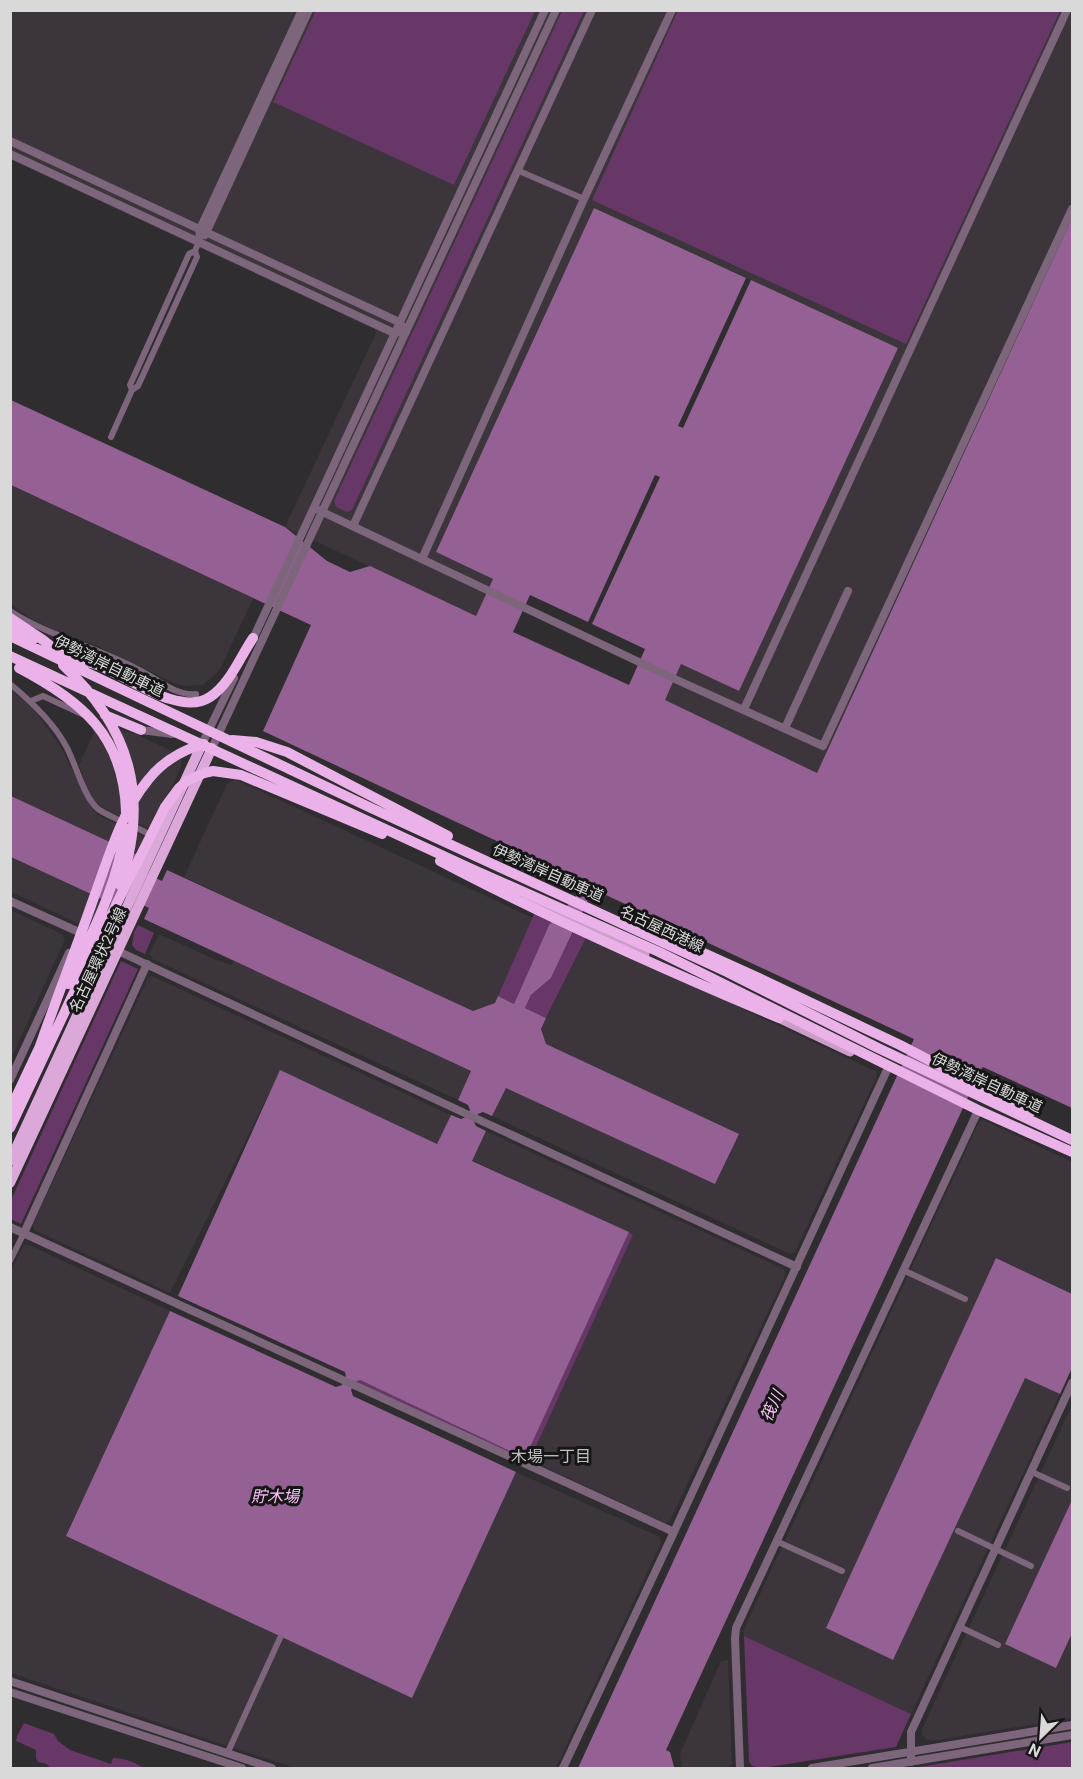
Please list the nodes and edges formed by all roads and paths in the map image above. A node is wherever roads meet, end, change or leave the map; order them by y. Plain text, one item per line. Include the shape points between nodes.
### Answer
1 (302, 10) edge
2 (309, 10) edge
3 (545, 10) edge
4 (556, 10) edge
5 (592, 10) edge
6 (672, 10) edge
7 (1067, 10) edge
8 (10, 141) edge
9 (10, 154) edge
10 (519, 171) junction
11 (584, 199) junction
12 (1072, 209) edge
13 (204, 231) junction
14 (199, 241) junction
15 (399, 322) junction
16 (406, 331) junction
17 (394, 333) junction
18 (111, 437) dead end
19 (314, 508) junction
20 (323, 512) junction
21 (353, 526) junction
22 (422, 559) junction
23 (848, 591) dead end
24 (10, 610) edge
25 (10, 618) edge
26 (10, 626) edge
27 (10, 636) edge
28 (253, 638) junction
29 (59, 653) junction
30 (10, 656) edge
31 (10, 663) edge
32 (10, 672) edge
33 (10, 684) edge
34 (196, 694) dead end
35 (31, 701) junction
36 (744, 709) junction
37 (785, 728) junction
38 (141, 730) junction
39 (209, 741) junction
40 (159, 838) junction
41 (396, 838) junction
42 (155, 859) junction
43 (474, 870) junction
44 (10, 901) edge
45 (596, 913) junction
46 (78, 933) junction
47 (100, 937) junction
48 (114, 948) junction
49 (147, 964) junction
50 (40, 1046) junction
51 (866, 1054) junction
52 (887, 1070) junction
53 (10, 1080) edge
54 (10, 1110) edge
55 (977, 1113) junction
56 (10, 1128) edge
57 (1072, 1137) edge
58 (1072, 1155) edge
59 (10, 1161) edge
60 (10, 1183) edge
61 (10, 1227) edge
62 (24, 1233) junction
63 (10, 1262) edge
64 (797, 1267) junction
65 (903, 1270) junction
66 (965, 1299) dead end
67 (1072, 1383) edge
68 (1032, 1472) junction
69 (1067, 1488) dead end
70 (674, 1532) junction
71 (958, 1532) dead end
72 (776, 1541) junction
73 (997, 1549) junction
74 (1032, 1566) dead end
75 (842, 1571) dead end
76 (960, 1627) junction
77 (280, 1638) dead end
78 (998, 1645) dead end
79 (10, 1681) edge
80 (10, 1692) edge
81 (1072, 1725) edge
82 (1072, 1735) edge
83 (911, 1752) junction
84 (227, 1754) junction
85 (911, 1762) junction
86 (242, 1768) edge
87 (272, 1768) edge
88 (563, 1768) edge
89 (740, 1768) edge
90 (812, 1768) edge
91 (872, 1768) edge

1 - 13 street
2 - 13 street
3 - 15 street
4 - 16 street
5 - 10 street
6 - 11 street
7 - 36 street
8 - 13 street
9 - 14 street
10 - 11 street
10 - 21 street
11 - 22 street
12 - 37 street via 823,746
13 - 14 street
13 - 15 street
14 - 17 street
14 - 18 street via 197,258
15 - 16 street
15 - 17 street
16 - 17 street
16 - 20 street
17 - 19 street
19 - 20 street
19 - 28 street
20 - 21 street
20 - 39 street
21 - 22 street
22 - 36 street
23 - 37 street
24 - 34 street via 62,638 94,648 144,672 180,693
25 - 29 highway
26 - 47 highway via 48,652 84,686 112,726 128,762 135,813 132,843
27 - 45 highway, 伊勢湾岸自動車道
28 - 29 highway via 218,690 195,703 174,701 97,665
28 - 39 street
29 - 39 highway via 104,687
30 - 43 highway, 伊勢湾岸自動車道
31 - 50 highway via 62,692 94,721 116,759 126,798 124,837 114,876
32 - 38 highway
33 - 35 street
35 - 38 street via 43,696 97,721
35 - 40 street via 66,746 93,804
36 - 37 street
38 - 39 street
39 - 40 highway, 名古屋環状2号線
39 - 41 main road, 名古屋西港線
39 - 42 highway, 名古屋環状2号線
39 - 45 main road, 名古屋西港線
40 - 42 highway, 名古屋環状2号線
41 - 51 highway via 688,979
41 - 52 main road, 名古屋西港線
42 - 48 highway, 名古屋環状2号線
43 - 47 highway via 241,775 223,771 204,773 179,788 165,807
43 - 51 highway, 伊勢湾岸自動車道 via 659,952
44 - 46 street
45 - 50 highway via 282,750 245,740 208,743 164,763 136,795
45 - 57 main road, 名古屋西港線
45 - 57 highway, 伊勢湾岸自動車道
45 - 57 highway via 690,946 759,978 900,1045
46 - 48 street
46 - 53 street
47 - 56 highway
48 - 49 street
48 - 59 highway, 名古屋環状2号線
48 - 60 highway, 名古屋環状2号線
49 - 62 street
49 - 64 street
50 - 54 highway
51 - 58 highway, 伊勢湾岸自動車道
52 - 55 main road, 名古屋西港線
52 - 64 street
55 - 58 main road, 名古屋西港線
55 - 65 street
61 - 62 street
62 - 63 street
62 - 70 street
64 - 70 street
65 - 66 street
65 - 72 street
67 - 68 street
68 - 69 street
68 - 73 street
70 - 88 street
71 - 73 street
72 - 75 street
72 - 89 street via 736,1628
73 - 74 street
73 - 76 street
76 - 78 street
76 - 83 street via 911,1732
77 - 84 street
79 - 84 street
80 - 86 street
81 - 83 street
82 - 85 street
83 - 85 street
83 - 90 street
84 - 87 street
85 - 91 street

